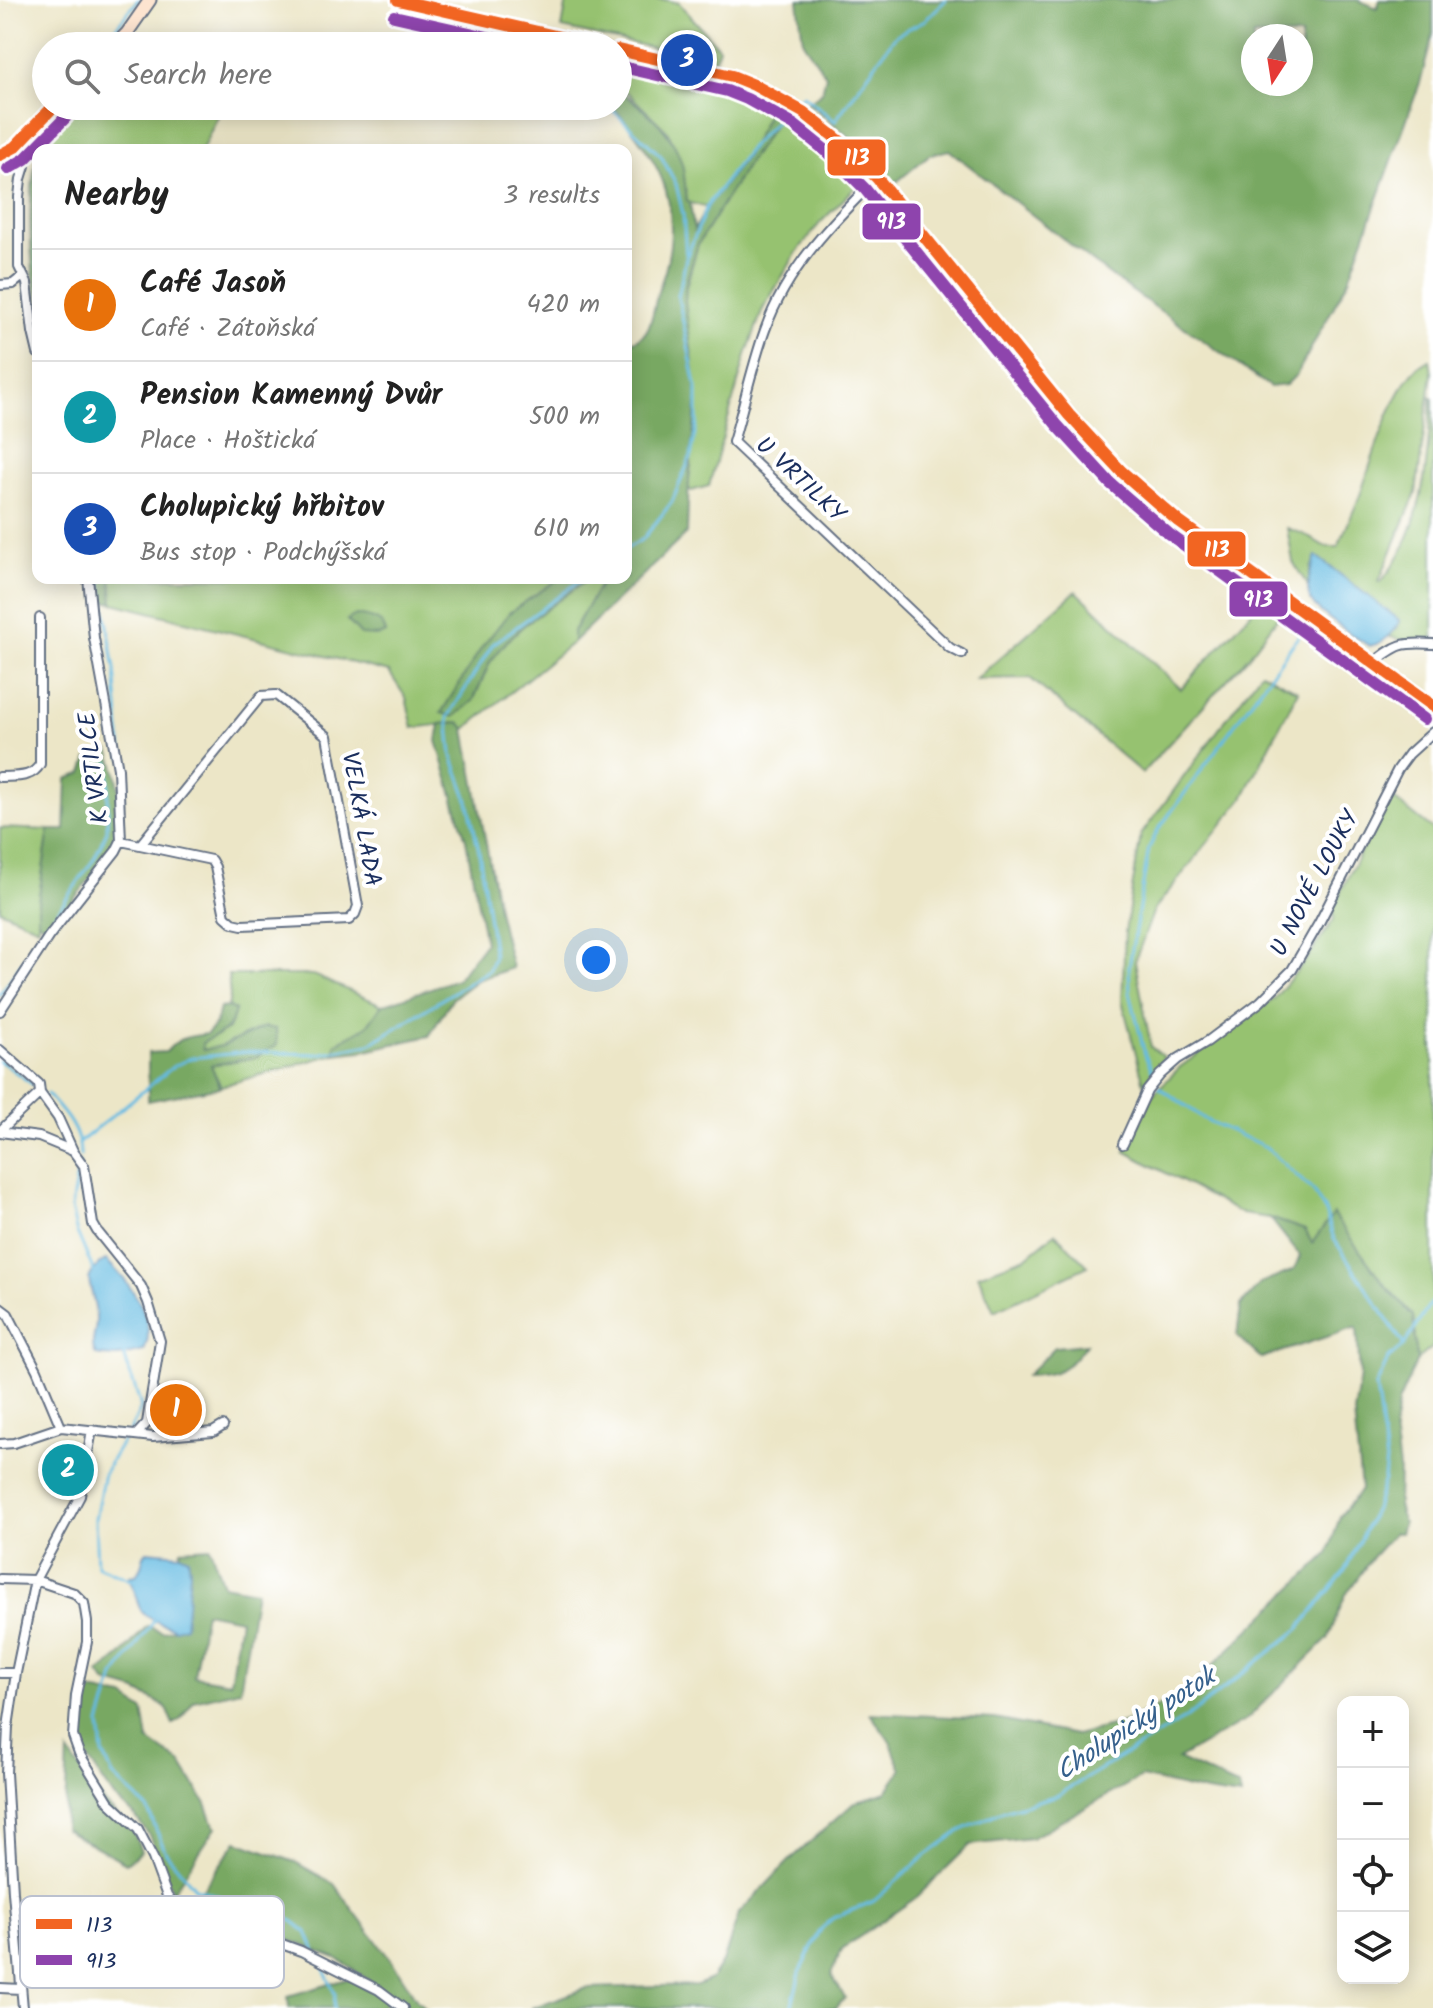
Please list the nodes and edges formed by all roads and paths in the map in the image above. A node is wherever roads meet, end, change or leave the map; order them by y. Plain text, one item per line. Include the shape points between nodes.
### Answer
1 (150, 0) edge
2 (398, 0) edge
3 (128, 32) edge
4 (538, 32) edge
5 (632, 53) edge
6 (41, 120) edge
7 (15, 147) junction
8 (0, 155) edge
9 (877, 178) junction
10 (23, 276) junction
11 (0, 285) edge
12 (32, 324) edge
13 (89, 584) edge
14 (40, 618) dead end
15 (1433, 644) edge
16 (962, 654) dead end
17 (1373, 663) junction
18 (1433, 706) edge
19 (1433, 732) edge
20 (0, 777) edge
21 (121, 841) junction
22 (140, 845) junction
23 (0, 1011) edge
24 (0, 1050) edge
25 (40, 1093) junction
26 (0, 1132) edge
27 (1123, 1144) dead end
28 (78, 1157) junction
29 (0, 1308) edge
30 (223, 1426) dead end
31 (61, 1427) junction
32 (92, 1430) junction
33 (131, 1434) junction
34 (0, 1444) edge
35 (0, 1579) edge
36 (35, 1580) junction
37 (0, 1673) edge
38 (16, 1673) junction
39 (3, 1773) edge
40 (0, 1892) edge
41 (13, 1892) junction
42 (167, 1896) edge
43 (284, 1945) edge
44 (20, 1977) edge
45 (0, 1988) edge
46 (21, 1989) joint
47 (23, 2008) edge
48 (403, 2008) edge

1 - 3 street
2 - 4 street
5 - 9 street via 754,85 803,112
6 - 7 street
7 - 8 street
7 - 10 street via 25,166 19,197
9 - 16 street, U VRTILKY via 836,219 779,300 765,329 733,442
9 - 17 street via 1069,415 1121,471 1178,521
10 - 11 street
10 - 12 street
13 - 21 street, K VRTILCE via 118,769
14 - 20 street via 40,764 28,775
15 - 17 street via 1394,647
17 - 18 street
19 - 27 street, U NOVÉ LOUKY via 1398,769 1292,970 1260,1002 1160,1075
21 - 22 street, VELKÁ LADA
21 - 23 street, K VRTILCE
22 - 22 street, VELKÁ LADA via 261,696 276,695 327,736 358,906 349,920 233,923 225,916 211,860
24 - 25 street via 39,1084
25 - 26 street
25 - 28 street
26 - 28 street via 39,1137
28 - 33 street via 93,1224 141,1286 160,1341 147,1423
29 - 31 street via 37,1370
30 - 33 street via 173,1436
31 - 32 street
31 - 34 street
32 - 33 street
32 - 36 street via 80,1496
35 - 36 street
36 - 38 street
36 - 42 street via 74,1593 84,1603 87,1642 73,1736 109,1802 138,1829
37 - 38 street
38 - 39 street
39 - 41 street
40 - 41 street
41 - 44 street
43 - 48 street via 379,1990
45 - 46 street
46 - 47 street

